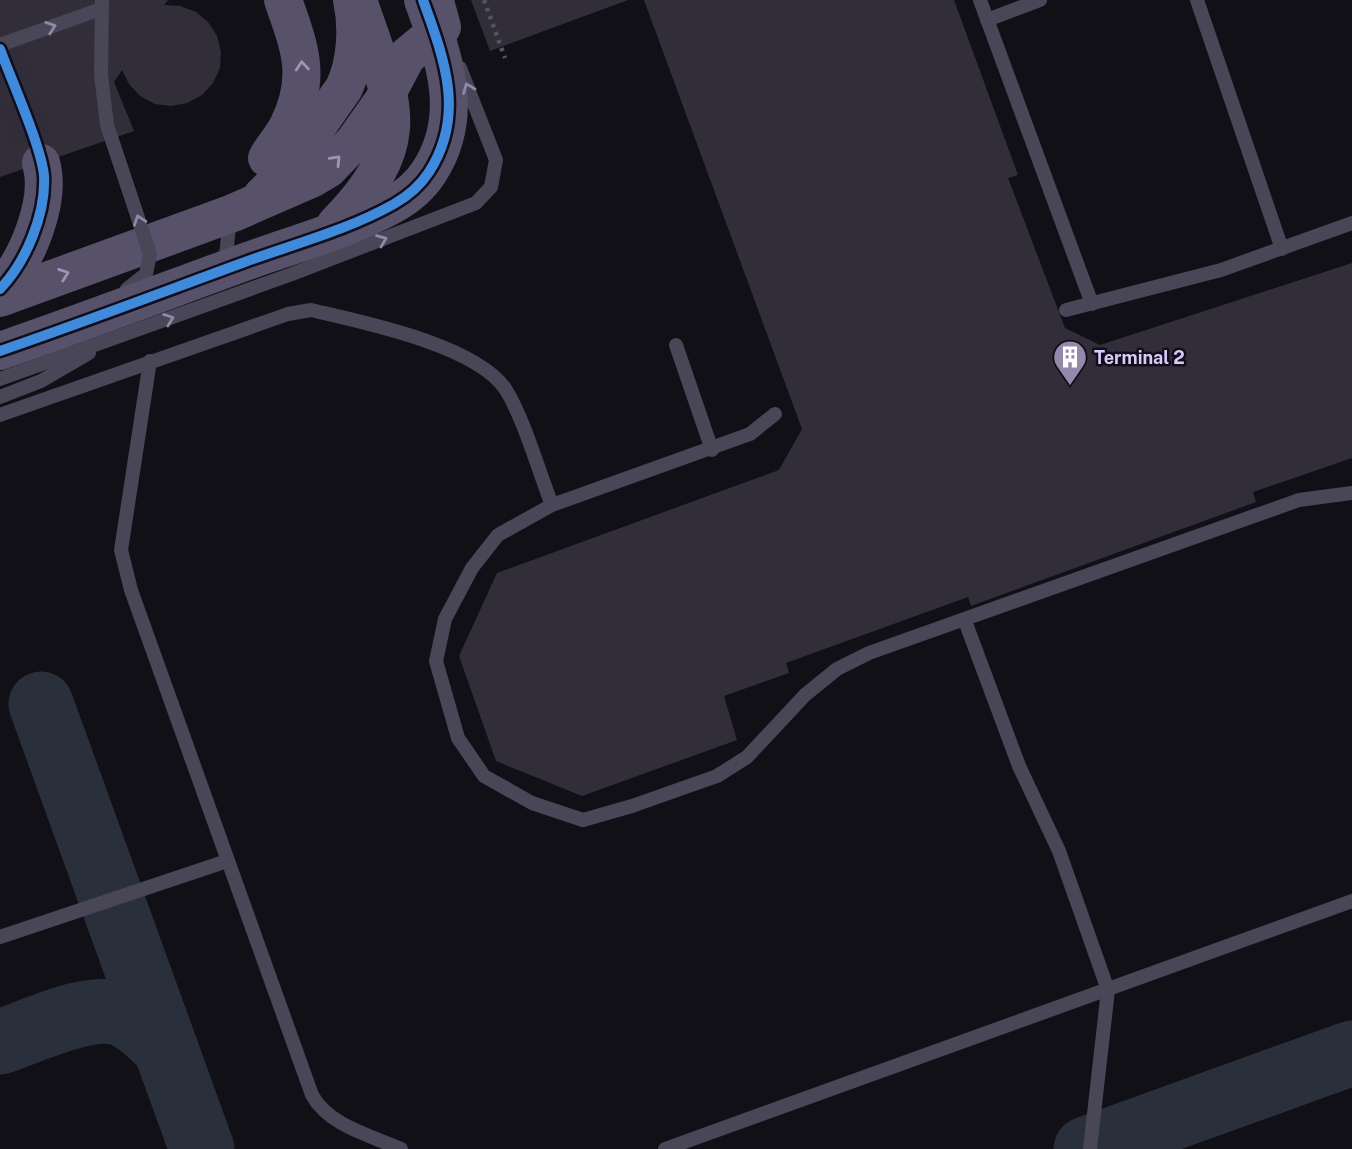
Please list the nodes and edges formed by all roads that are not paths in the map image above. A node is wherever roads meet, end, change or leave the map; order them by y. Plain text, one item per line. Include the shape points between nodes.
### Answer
1 (283, 0) edge
2 (352, 0) edge
3 (358, 0) edge
4 (980, 0) edge
5 (1040, 0) edge
6 (1197, 0) edge
7 (102, 5) edge
8 (433, 7) edge
9 (987, 20) junction
10 (0, 45) edge
11 (41, 163) tunnel mouth
12 (233, 213) junction
13 (1352, 223) edge
14 (323, 233) junction
15 (1282, 249) junction
16 (0, 289) edge
17 (0, 298) edge
18 (1092, 304) junction
19 (1066, 310) dead end
20 (105, 342) junction
21 (676, 345) dead end
22 (2, 360) edge
23 (149, 361) junction
24 (0, 397) edge
25 (775, 414) dead end
26 (0, 415) edge
27 (712, 450) junction
28 (1352, 493) edge
29 (552, 505) junction
30 (965, 621) junction
31 (227, 861) junction
32 (1352, 901) edge
33 (0, 937) edge
34 (1108, 990) junction
35 (401, 1149) edge
36 (665, 1149) edge
37 (1090, 1149) edge

12 -> 1 street via 254,188 300,96 302,62
2 - 12 street via 352,61 338,99 274,186
3 - 14 street, bridge via 388,92 388,153 378,174 350,209
4 - 9 lane
5 - 9 lane
6 - 15 lane
10 -> 7 lane
22 -> 7 lane, bridge via 83,307 132,286 143,278 149,265 142,224 107,125 102,92
12 -> 8 street via 328,169 378,110 407,56 440,29
8 - 14 street, bridge via 450,83 450,114 439,153 426,177 405,197
20 -> 8 lane via 369,246 482,198 493,181 496,160
9 - 18 lane
11 - 16 street via 43,195 29,244 17,270
17 -> 12 street
12 - 20 lane via 227,221 226,256 218,269 143,303
13 - 15 lane
14 - 22 street, bridge
15 - 18 lane
18 - 19 lane
20 - 22 lane
20 - 24 lane via 64,369
21 - 27 lane
23 - 26 lane
23 - 29 lane via 311,310 456,351 485,369 506,390
23 - 31 lane via 121,551
25 - 27 lane via 750,434
27 - 29 lane
28 - 30 lane via 1299,500
29 - 30 lane via 498,535 472,568 445,619 436,661 458,737 484,776 532,803 583,820 717,776 747,757 805,695 837,669 869,653
30 - 34 lane via 1019,766 1059,850
31 - 33 lane
31 - 35 lane via 320,1109
32 - 34 lane
34 - 36 lane
34 - 37 lane

